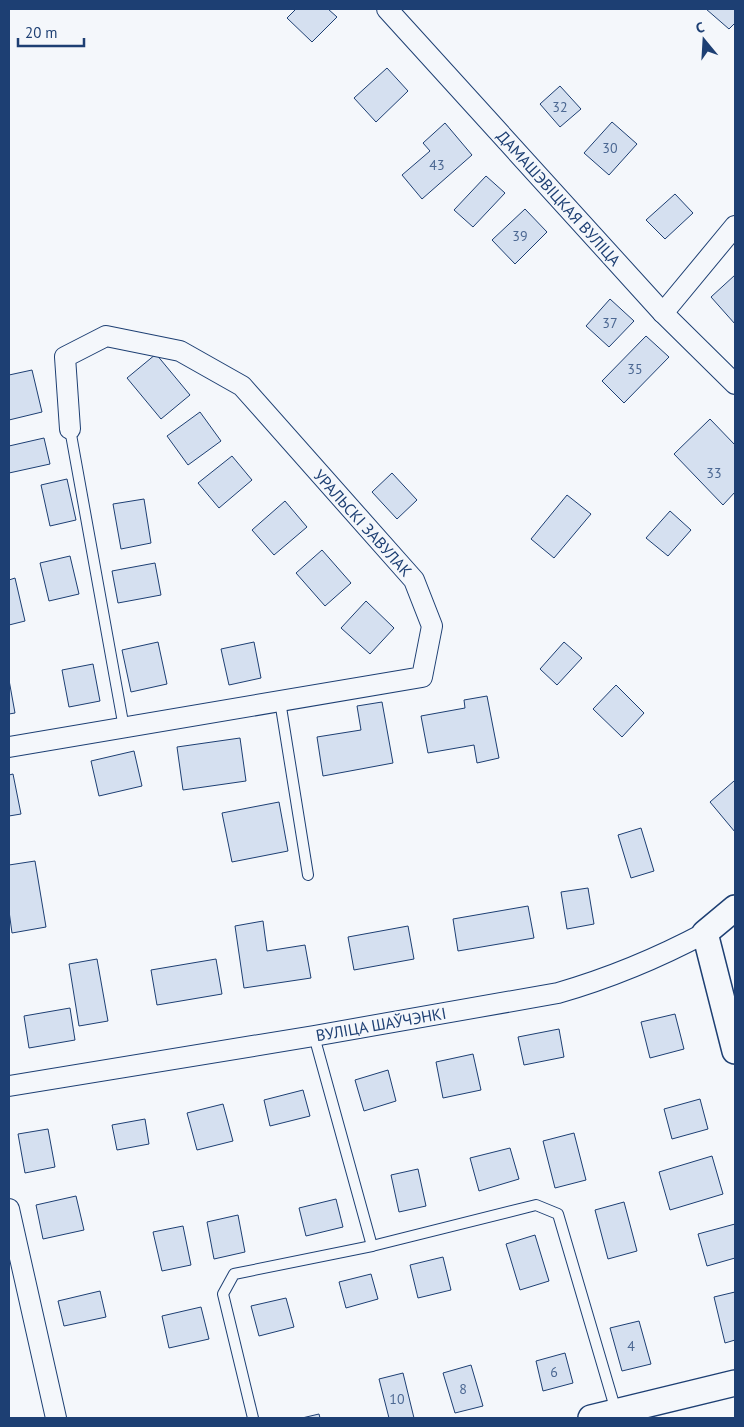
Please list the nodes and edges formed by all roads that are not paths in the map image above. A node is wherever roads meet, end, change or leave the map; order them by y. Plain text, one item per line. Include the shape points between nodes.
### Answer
1 (387, 9) edge
2 (735, 226) edge
3 (663, 313) junction
4 (735, 384) edge
5 (70, 428) joint
6 (280, 701) junction
7 (124, 728) junction
8 (9, 747) edge
9 (308, 875) dead end
10 (735, 908) edge
11 (705, 933) junction
12 (314, 1036) junction
13 (735, 1051) edge
14 (9, 1086) edge
15 (9, 1210) edge
16 (372, 1246) junction
17 (735, 1383) edge
18 (616, 1412) junction
19 (56, 1418) edge
20 (253, 1418) edge
21 (591, 1418) edge

1 - 3 street, ДАМАШЭВІЦКАЯ ВУЛІЦА
2 - 3 street
3 - 4 street, ДАМАШЭВІЦКАЯ ВУЛІЦА
5 - 6 street, УРАЛЬСКІ ЗАВУЛАК via 65,357 106,336 180,351 242,386 414,580 432,626 422,677
5 - 7 lane
6 - 7 street, УРАЛЬСКІ ЗАВУЛАК
6 - 9 lane
7 - 8 street, УРАЛЬСКІ ЗАВУЛАК
10 - 11 street, ВУЛІЦА ШАЎЧЭНКІ
11 - 12 street, ВУЛІЦА ШАЎЧЭНКІ via 666,954 558,993
11 - 13 street
12 - 14 street, ВУЛІЦА ШАЎЧЭНКІ
12 - 16 lane
15 - 19 street
16 - 18 lane via 536,1205 558,1214
16 - 20 lane via 234,1274 223,1294
17 - 18 street
18 - 21 street

